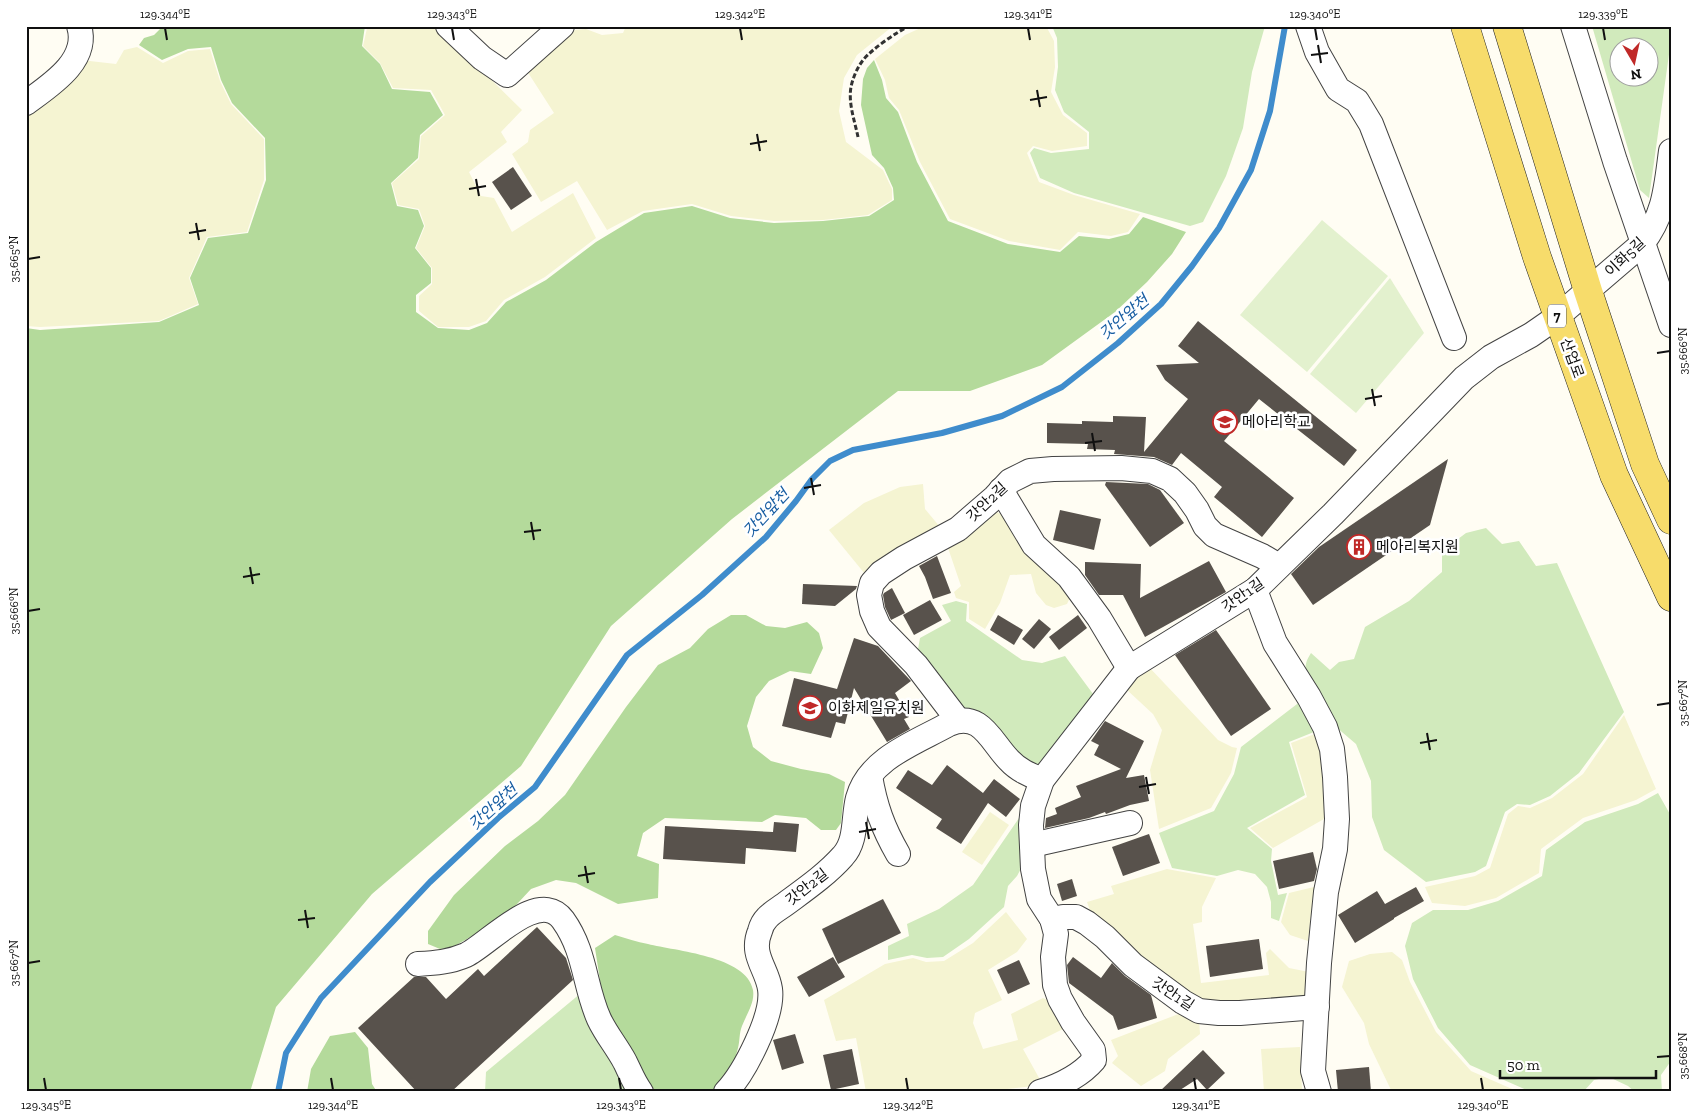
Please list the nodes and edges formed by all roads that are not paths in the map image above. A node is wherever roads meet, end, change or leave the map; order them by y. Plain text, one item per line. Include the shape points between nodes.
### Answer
1 (79, 26) edge
2 (448, 26) edge
3 (562, 26) edge
4 (1465, 26) edge
5 (1506, 26) edge
6 (1573, 26) edge
7 (1308, 27) edge
8 (26, 103) edge
9 (1671, 151) edge
10 (1665, 214) edge
11 (1642, 244) junction
12 (1588, 291) junction
13 (1557, 318) junction
14 (1671, 326) edge
15 (1454, 338) dead end
16 (1001, 490) junction
17 (1671, 520) edge
18 (1279, 566) junction
19 (1255, 590) junction
20 (1671, 597) edge
21 (1129, 668) junction
22 (958, 720) junction
23 (870, 776) junction
24 (1042, 780) junction
25 (1130, 823) dead end
26 (1032, 845) junction
27 (898, 854) dead end
28 (1052, 919) junction
29 (418, 964) dead end
30 (1317, 1007) junction
31 (641, 1092) edge
32 (726, 1092) edge
33 (1040, 1092) edge
34 (1319, 1092) edge

1 - 8 street via 78,50 62,76
2 - 3 street via 507,76
4 - 13 main road, 산업로 / 7
5 - 12 main road
6 - 11 street
7 - 15 street via 1317,52 1338,89 1357,102 1371,124
9 - 10 street, 이화5길 via 1664,198
10 - 11 street, 이화5길
11 - 12 street, 이화5길
11 - 14 street
12 - 13 street, 이화5길
12 - 17 main road via 1645,464
13 - 18 street, 갓안1길 via 1491,357 1464,378
13 - 20 main road, 산업로 / 7 via 1614,475
16 - 18 street, 갓안2길 via 1010,481 1038,470 1152,470 1170,479 1185,493 1214,535
16 - 21 street via 1034,545 1069,577
16 - 22 street, 갓안2길 via 958,529 881,573 872,583 869,595 879,627 916,665
18 - 19 street, 갓안1길
19 - 21 street, 갓안1길
19 - 30 street via 1275,643 1309,697 1332,749 1337,810 1335,849 1326,892
21 - 24 street, 갓안1길
22 - 23 street, 갓안2길 via 887,758
22 - 24 street via 977,723 1009,760 1025,773
23 - 27 street via 874,802
23 - 32 street, 갓안2길 via 858,798 851,843 845,854 767,918 759,932 759,961 770,988 768,1016 744,1068
24 - 26 street, 갓안1길 via 1033,806
25 - 26 street
26 - 28 street, 갓안1길 via 1032,868 1039,899
28 - 30 street, 갓안1길 via 1076,917 1087,923 1133,966 1199,1011 1233,1013
28 - 33 street, 갓안1길 via 1056,934 1055,985 1073,1022 1093,1050 1094,1060 1087,1068
29 - 31 street via 441,963 467,955 529,913 546,910 558,914 582,956 599,1019
30 - 34 street via 1313,1071

